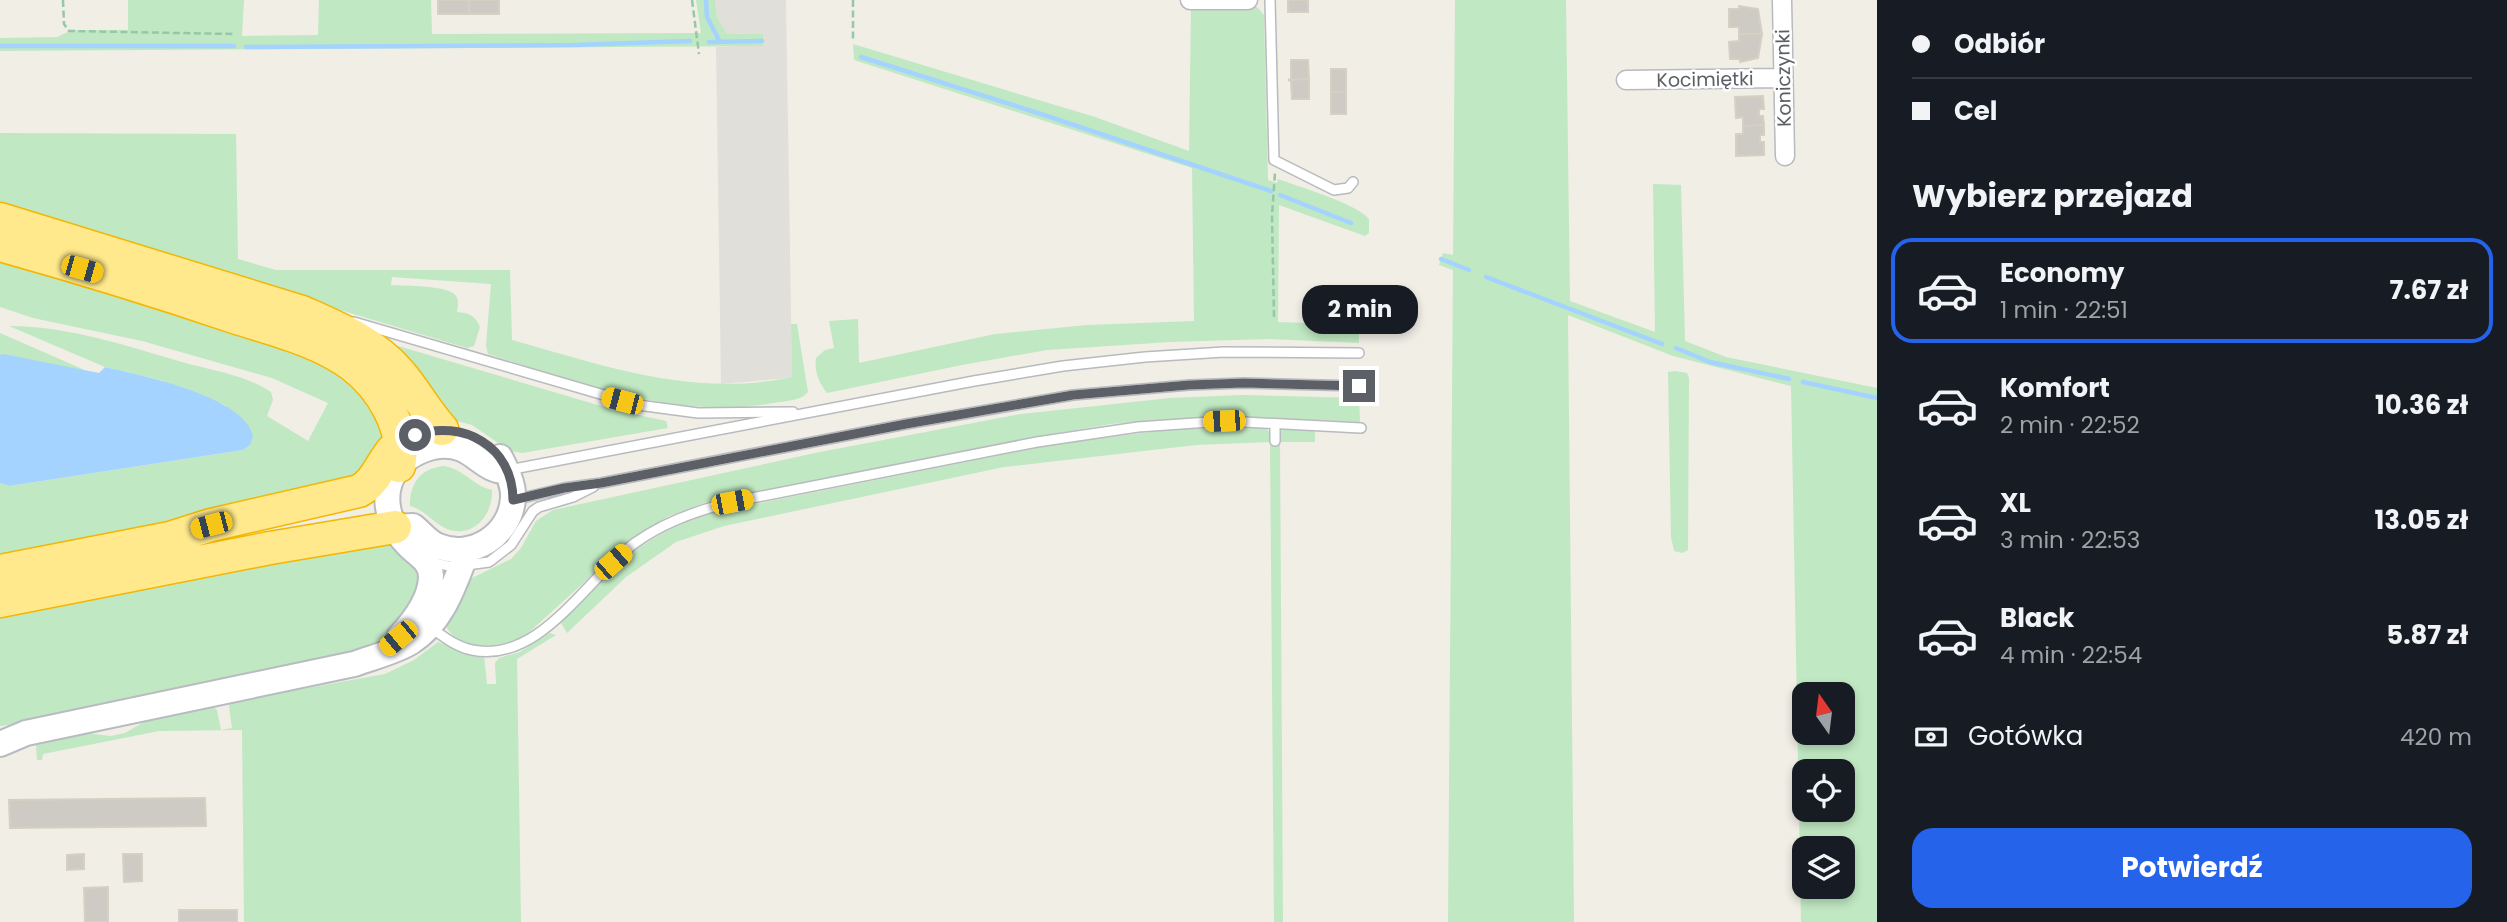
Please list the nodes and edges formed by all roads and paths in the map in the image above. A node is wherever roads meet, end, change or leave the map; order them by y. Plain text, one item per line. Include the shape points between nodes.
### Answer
1 (63, 0) edge
2 (692, 0) edge
3 (853, 0) edge
4 (1190, 0) edge
5 (1248, 0) edge
6 (1270, 0) edge
7 (1782, 0) edge
8 (235, 34) dead end
9 (853, 41) dead end
10 (699, 54) dead end
11 (1783, 79) junction
12 (1626, 80) dead end
13 (1785, 156) dead end
14 (1275, 160) junction
15 (1353, 182) dead end
16 (0, 219) edge
17 (0, 245) edge
18 (302, 312) junction
19 (1274, 317) dead end
20 (1359, 354) dead end
21 (1359, 386) dead end
22 (819, 411) junction
23 (1275, 424) junction
24 (1361, 428) dead end
25 (442, 429) junction
26 (1275, 441) dead end
27 (400, 454) junction
28 (507, 471) junction
29 (601, 483) junction
30 (387, 496) junction
31 (513, 500) junction
32 (395, 527) junction
33 (170, 538) junction
34 (465, 558) junction
35 (426, 560) junction
36 (0, 571) edge
37 (0, 601) edge
38 (429, 626) junction
39 (377, 655) junction
40 (0, 733) edge
41 (26, 733) junction
42 (0, 744) edge

1 - 8 path via 64,24 69,31
2 - 10 path
3 - 9 path
4 - 5 street
6 - 14 lane
7 - 11 street, Koniczynki
11 - 12 street, Kocimiętki
11 - 13 street, Koniczynki
14 - 15 lane via 1334,190 1348,188
14 - 19 path
16 - 18 highway
17 - 27 highway via 161,292 329,351 354,367 383,398
18 - 22 lane via 365,325 638,405 698,413
18 - 25 highway via 347,332 383,356
20 - 22 lane via 1224,352 1144,357 1019,373
21 - 29 lane via 1203,384 1073,395
22 - 28 lane
23 - 24 lane
23 - 26 lane
23 - 38 lane via 1224,421 1091,432 705,508 634,543 552,623 522,643 488,652 472,650
25 - 27 highway via 427,431
25 - 28 main road via 485,443
27 - 28 main road via 447,446 464,449 494,470
27 - 30 main road
27 - 33 highway via 386,456 371,483 359,491
28 - 31 main road
29 - 31 lane
29 - 34 lane via 539,507 497,558 479,565
30 - 32 main road
30 - 33 highway via 186,540
31 - 34 main road via 498,534
32 - 34 main road via 413,526 437,546 453,549
32 - 35 main road via 405,543
32 - 37 highway
33 - 36 highway
34 - 35 lane via 444,566
34 - 38 main road via 443,608
35 - 39 main road via 431,576 424,603 409,627
38 - 39 main road via 410,642
39 - 41 main road via 354,664
40 - 41 main road
41 - 42 main road

